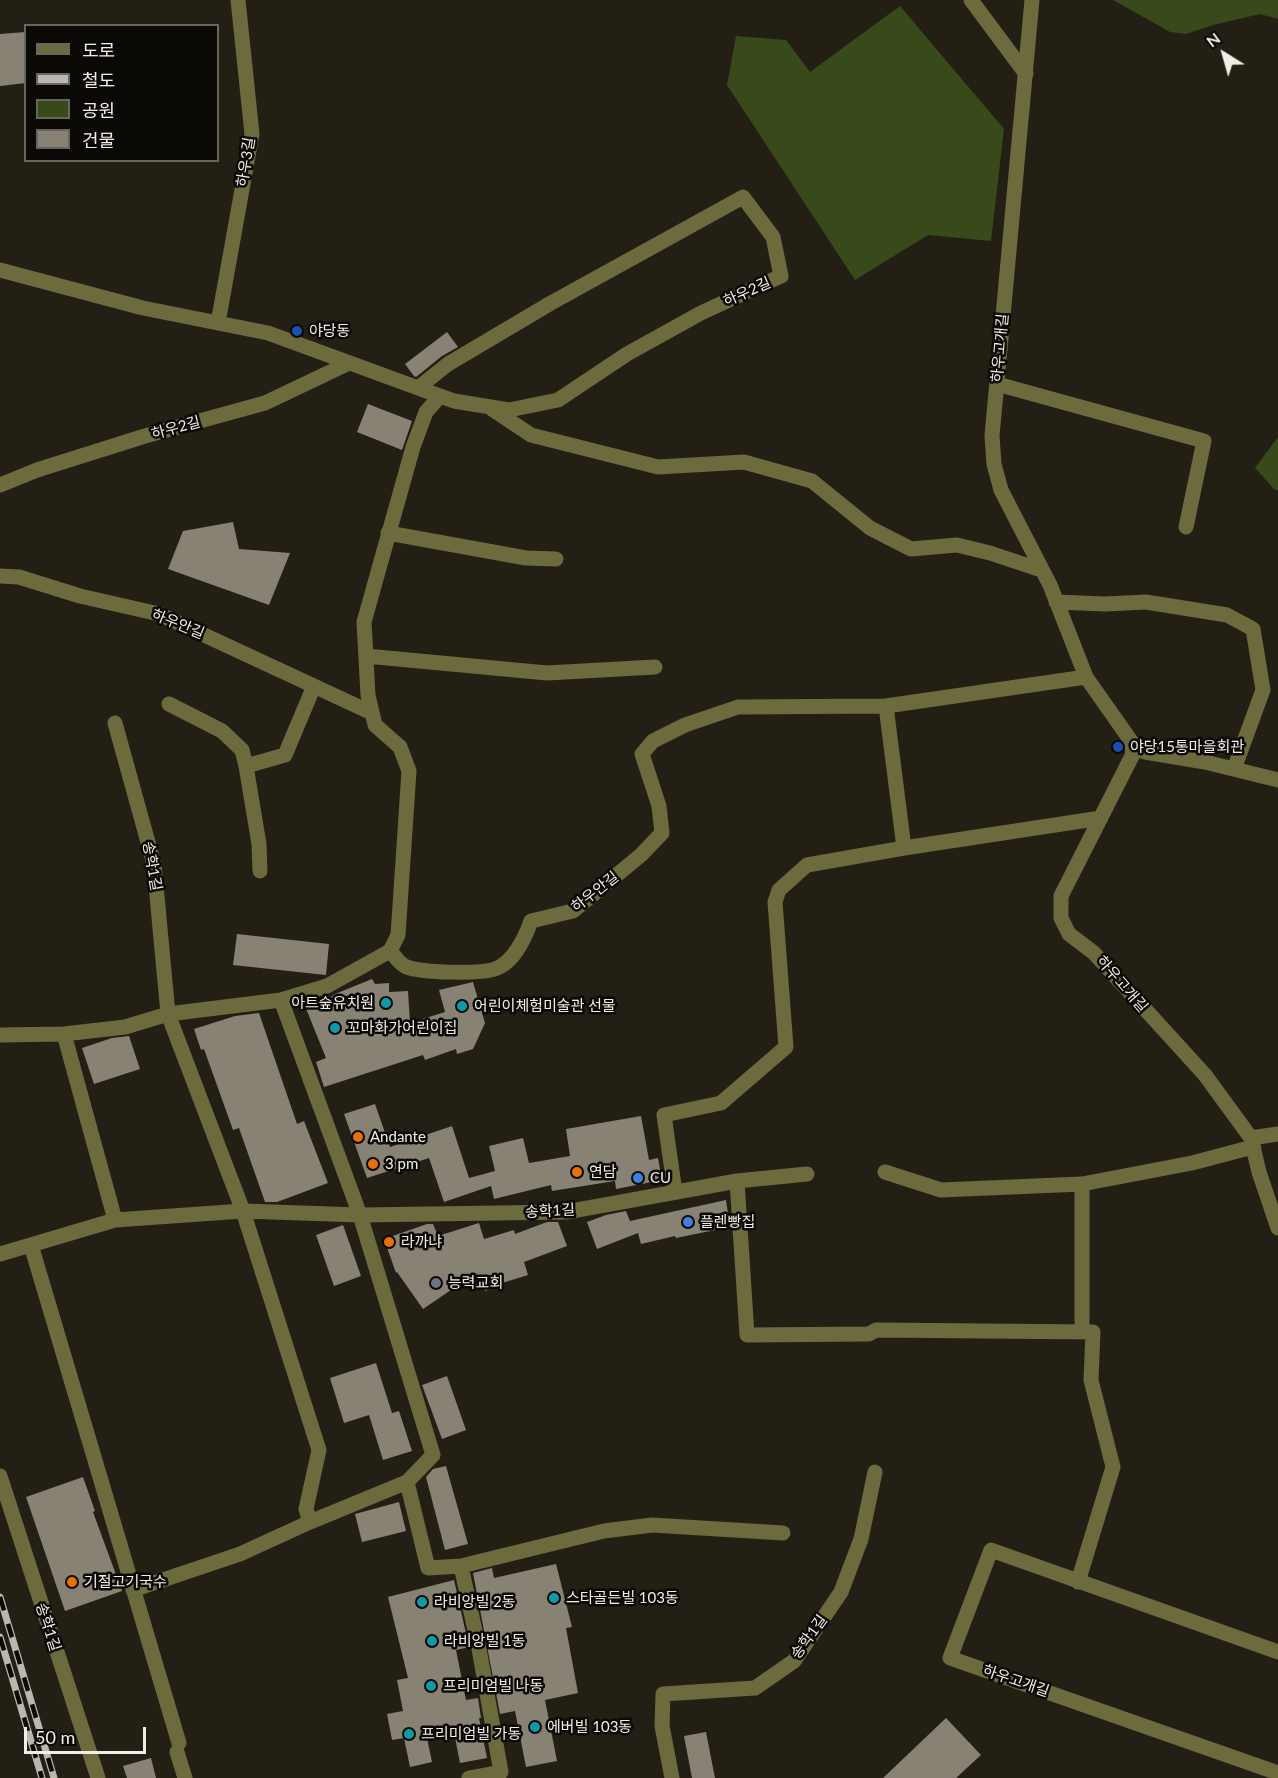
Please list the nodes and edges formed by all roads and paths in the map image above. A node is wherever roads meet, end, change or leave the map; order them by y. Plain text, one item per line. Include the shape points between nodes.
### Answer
1 (238, 0) edge
2 (971, 0) edge
3 (1032, 0) edge
4 (1026, 74) junction
5 (0, 270) edge
6 (218, 323) junction
7 (349, 363) junction
8 (997, 384) junction
9 (418, 388) junction
10 (440, 396) junction
11 (487, 406) junction
12 (0, 485) edge
13 (1186, 527) dead end
14 (388, 533) junction
15 (556, 559) dead end
16 (1041, 570) junction
17 (0, 576) edge
18 (1056, 602) junction
19 (366, 656) junction
20 (656, 667) dead end
21 (1086, 677) junction
22 (314, 686) junction
23 (169, 705) dead end
24 (886, 706) junction
25 (372, 713) junction
26 (115, 723) dead end
27 (1132, 747) junction
28 (246, 766) junction
29 (1234, 769) junction
30 (1278, 780) edge
31 (1101, 818) junction
32 (904, 848) junction
33 (260, 871) dead end
34 (390, 951) junction
35 (280, 1000) junction
36 (168, 1014) junction
37 (64, 1034) junction
38 (0, 1035) edge
39 (1278, 1134) edge
40 (1252, 1143) junction
41 (885, 1172) dead end
42 (807, 1174) dead end
43 (737, 1181) junction
44 (1082, 1184) junction
45 (675, 1192) junction
46 (243, 1211) junction
47 (360, 1215) junction
48 (115, 1220) junction
49 (1278, 1228) edge
50 (31, 1245) junction
51 (0, 1254) edge
52 (1082, 1332) junction
53 (875, 1472) dead end
54 (0, 1476) edge
55 (407, 1482) junction
56 (310, 1522) junction
57 (783, 1533) dead end
58 (461, 1566) junction
59 (1078, 1582) junction
60 (133, 1590) junction
61 (1278, 1652) edge
62 (1278, 1773) edge
63 (98, 1778) edge
64 (185, 1778) edge
65 (469, 1778) edge
66 (672, 1778) edge

1 - 6 street, 하우3길 via 252,134
2 - 4 street
3 - 4 street, 하우고개길
4 - 8 street, 하우고개길
5 - 6 street, 하우2길 via 142,308
6 - 7 street, 하우2길 via 268,333
7 - 9 street, 하우2길
7 - 12 street, 하우2길 via 265,403 135,439
8 - 13 street via 1204,441
8 - 16 street, 하우고개길 via 992,436 994,464 1001,490
9 - 10 street, 하우2길
9 - 11 street, 하우2길 via 448,364 551,303 744,197 773,237 781,276 701,313 627,354 558,400 509,410
10 - 11 street, 하우2길
10 - 14 street via 426,412
11 - 16 street via 531,435 658,467 744,462 812,482 870,528 911,549 957,545
14 - 15 street via 526,558
14 - 19 street via 364,622
16 - 18 street, 하우고개길
17 - 22 street, 하우안길 via 19,577 159,614
18 - 21 street, 하우고개길
18 - 29 street via 1146,602 1227,615 1253,629 1263,690
19 - 20 street via 547,673
19 - 25 street
21 - 24 street
21 - 27 street, 하우고개길
22 - 25 street, 하우안길
22 - 28 street via 285,755
23 - 28 street via 222,731 242,750
24 - 32 street
24 - 34 street, 하우안길 via 738,707 685,725 653,741 642,754 659,806 662,833 573,911 531,921 509,960 496,969 428,971 404,967
25 - 34 street via 375,725 400,747 409,771 398,935
26 - 36 street, 송학1길 via 154,864
27 - 29 street
27 - 31 street, 하우고개길 via 1133,754
28 - 33 street
29 - 30 street
31 - 32 street
31 - 40 street, 하우고개길 via 1061,896 1061,918 1070,934 1094,952 1205,1075
32 - 45 street via 807,865 779,890 775,902 786,1047 721,1103 664,1115
34 - 35 street via 327,986
35 - 36 street
35 - 47 street
36 - 37 street via 125,1028
36 - 46 street, 송학1길
37 - 38 street
37 - 48 street
39 - 40 street
40 - 44 street via 1245,1149 1192,1163
40 - 49 street, 하우고개길
41 - 44 street via 941,1190
42 - 43 street, 송학1길
43 - 45 street, 송학1길
43 - 52 street via 747,1335 869,1334 876,1330
44 - 52 street
45 - 47 street, 송학1길 via 566,1212
46 - 47 street, 송학1길
46 - 48 street, 송학1길
46 - 56 street, 송학1길 via 319,1450 306,1509
47 - 55 street via 434,1455
48 - 50 street, 송학1길
50 - 51 street, 송학1길
50 - 60 street
52 - 59 street via 1093,1332 1091,1380 1113,1467
53 - 66 street, 송학1길 via 861,1539 841,1592 794,1661 755,1688 663,1694 662,1726
54 - 63 street, 송학1길
55 - 56 street
55 - 58 street via 428,1568
56 - 60 street via 240,1554
57 - 58 street via 652,1525 604,1531
58 - 65 street via 501,1772
59 - 61 street, 하우고개길
59 - 62 street, 하우고개길 via 991,1550 950,1658
60 - 64 street

